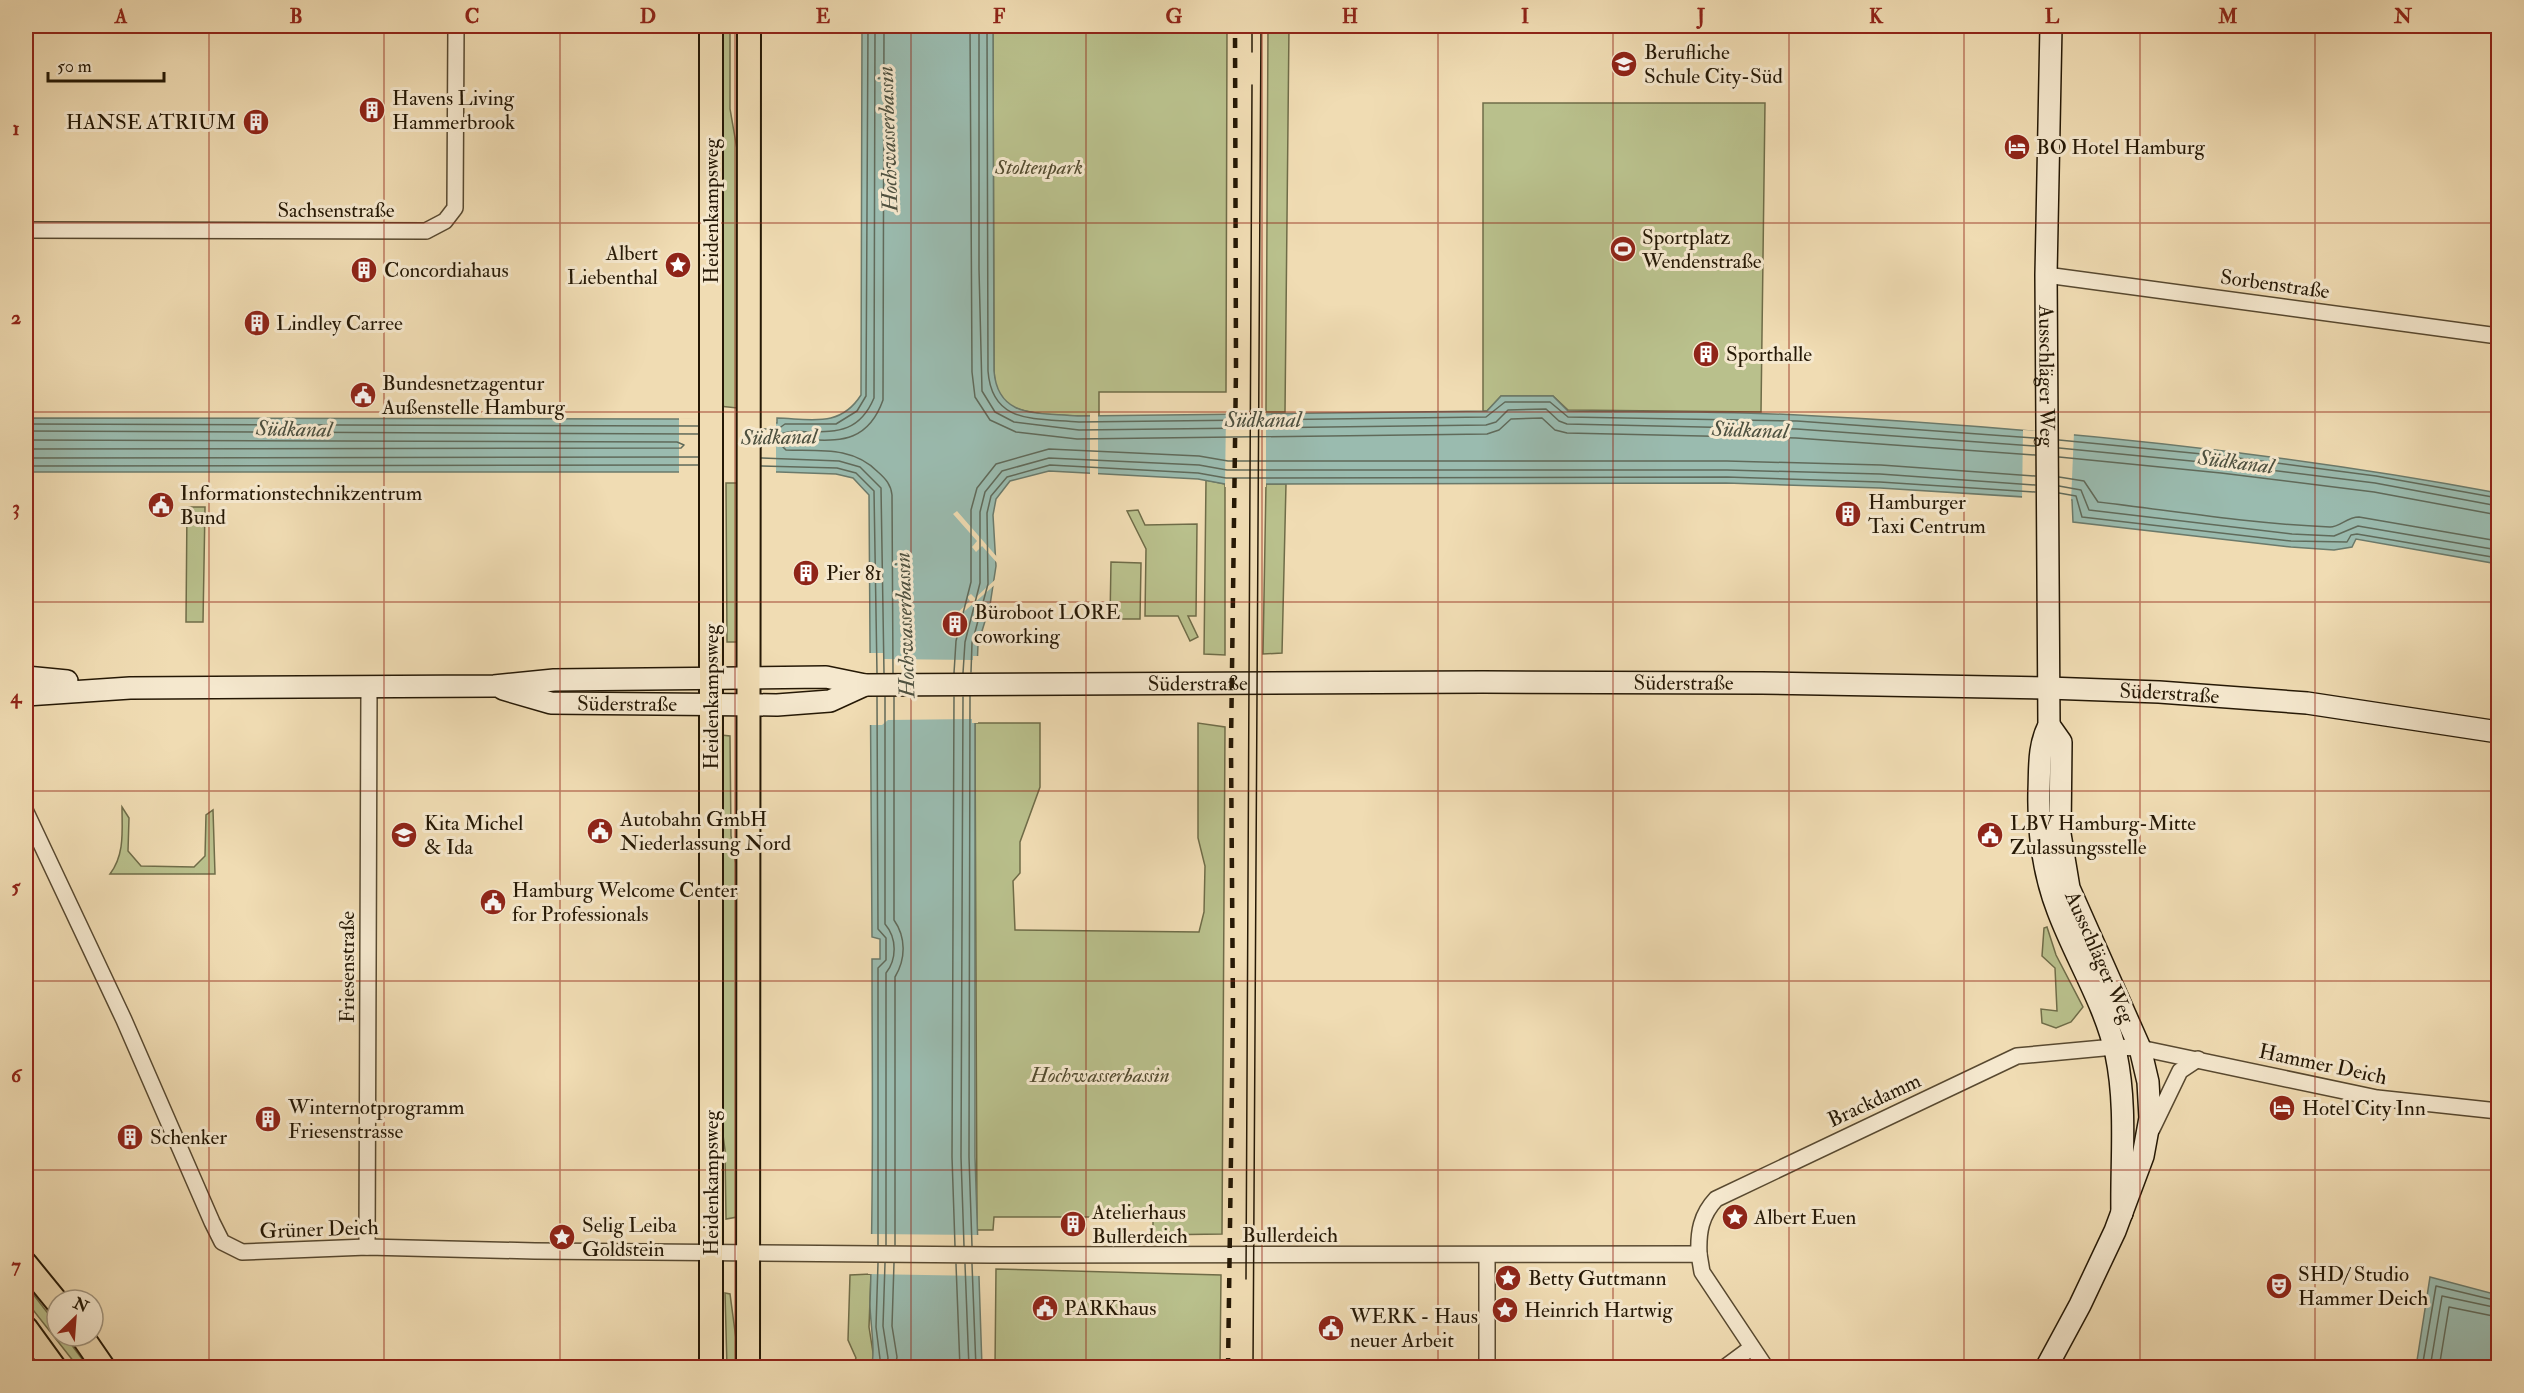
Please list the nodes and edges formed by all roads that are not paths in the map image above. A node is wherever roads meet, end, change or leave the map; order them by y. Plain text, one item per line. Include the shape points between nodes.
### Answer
1 (456, 26) edge
2 (711, 26) edge
3 (749, 26) edge
4 (2051, 26) edge
5 (26, 230) edge
6 (2046, 275) junction
7 (2499, 336) edge
8 (26, 677) edge
9 (711, 679) junction
10 (749, 679) junction
11 (865, 685) junction
12 (494, 686) junction
13 (369, 687) junction
14 (130, 688) junction
15 (2048, 688) junction
16 (26, 695) edge
17 (711, 705) junction
18 (749, 705) junction
19 (2049, 725) junction
20 (2499, 732) edge
21 (26, 812) edge
22 (2114, 1047) junction
23 (2140, 1048) junction
24 (2198, 1059) junction
25 (2499, 1111) edge
26 (2148, 1137) junction
27 (2122, 1213) junction
28 (367, 1247) junction
29 (711, 1252) junction
30 (748, 1253) junction
31 (1699, 1254) junction
32 (1487, 1256) junction
33 (26, 1264) edge
34 (46, 1288) edge
35 (26, 1328) edge
36 (90, 1348) edge
37 (1751, 1348) junction
38 (55, 1368) edge
39 (104, 1368) edge
40 (711, 1368) edge
41 (748, 1368) edge
42 (1487, 1368) edge
43 (1724, 1368) edge
44 (1766, 1368) edge
45 (2046, 1368) edge

1 - 5 street, Sachsenstraße via 455,208 445,221 426,231
2 - 9 main road, Heidenkampsweg
3 - 10 main road, Heidenkampsweg
4 - 6 main road, Ausschläger Weg
6 - 7 street, Sorbenstraße
6 - 15 main road, Ausschläger Weg
8 - 14 main road, Süderstraße
9 - 10 main road, Süderstraße
9 - 12 main road, Süderstraße via 554,680
9 - 17 main road, Heidenkampsweg
10 - 11 main road, Süderstraße via 826,677
10 - 18 main road, Heidenkampsweg
11 - 15 main road, Süderstraße via 1762,683
11 - 18 main road, Süderstraße via 830,701
12 - 13 main road, Süderstraße
12 - 17 main road, Süderstraße via 551,703
13 - 14 main road, Süderstraße
13 - 28 street, Friesenstraße
14 - 16 main road, Süderstraße
15 - 19 main road, Ausschläger Weg
15 - 20 main road, Süderstraße via 2307,703
17 - 18 main road, Süderstraße
17 - 29 main road, Heidenkampsweg
18 - 30 main road, Heidenkampsweg
19 - 22 main road, Ausschläger Weg via 2040,743 2038,825 2043,861 2058,911
19 - 23 main road, Ausschläger Weg via 2061,742 2060,834 2069,888
21 - 28 street, Grüner Deich via 222,1242 242,1252
22 - 23 street, Brackdamm
22 - 27 main road, Ausschläger Weg via 2122,1086
22 - 31 street, Brackdamm via 2039,1053 2001,1062 1716,1199 1700,1225
23 - 24 street, Hammer Deich
23 - 26 main road, Ausschläger Weg via 2149,1090
24 - 25 street, Hammer Deich via 2377,1098
24 - 26 street via 2177,1076
26 - 27 main road, Ausschläger Weg
27 - 45 main road, Ausschläger Weg
28 - 29 street, Grüner Deich
29 - 30 street, Grüner Deich
29 - 40 main road, Heidenkampsweg
30 - 32 street, Bullerdeich
30 - 41 main road, Heidenkampsweg
31 - 32 street, Bullerdeich
31 - 37 street via 1702,1272
32 - 42 street
33 - 34 main road
35 - 38 main road
36 - 39 main road
37 - 43 street
37 - 44 street

